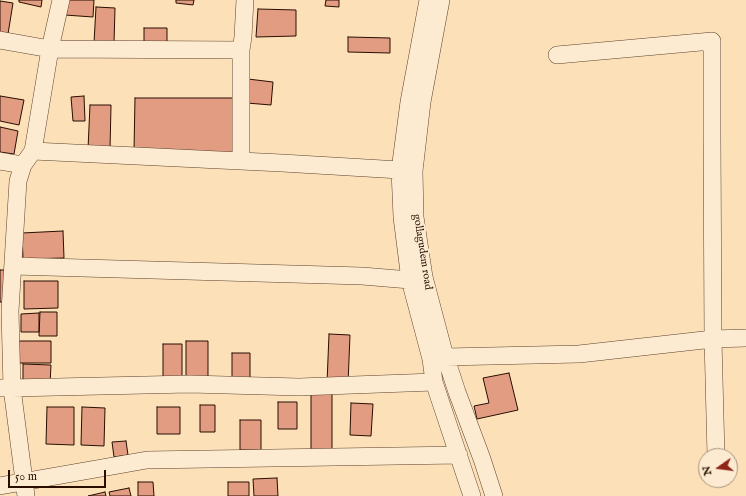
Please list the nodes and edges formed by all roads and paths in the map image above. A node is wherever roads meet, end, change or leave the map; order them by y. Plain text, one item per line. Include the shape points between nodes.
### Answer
1 (60, 0) edge
2 (244, 0) edge
3 (428, 0) edge
4 (442, 0) edge
5 (0, 40) edge
6 (50, 49) junction
7 (241, 50) junction
8 (557, 55) dead end
9 (33, 151) junction
10 (0, 161) edge
11 (241, 161) junction
12 (23, 165) junction
13 (400, 170) junction
14 (13, 266) junction
15 (410, 280) junction
16 (5, 311) edge
17 (746, 338) edge
18 (713, 339) junction
19 (438, 358) junction
20 (434, 382) junction
21 (6, 388) edge
22 (716, 448) edge
23 (459, 455) junction
24 (0, 486) edge
25 (25, 488) edge
26 (472, 496) edge
27 (494, 496) edge

1 - 6 street
2 - 7 street
3 - 13 street, gollagudem road via 409,102
4 - 19 street, gollagudem road via 422,102 414,171 415,217
5 - 6 street
6 - 7 street
6 - 9 street
7 - 11 street
8 - 18 street via 712,41
9 - 11 street
9 - 12 street
10 - 12 street
11 - 13 street
12 - 14 street via 18,181
13 - 15 street, gollagudem road via 402,217
14 - 15 street via 362,276
14 - 16 street
15 - 19 street, gollagudem road
16 - 21 street
17 - 18 street
18 - 19 street via 579,354
18 - 22 street
19 - 20 street, gollagudem road
19 - 27 street, gollagudem road via 456,392
20 - 21 street via 299,387 190,384
20 - 23 street, gollagudem road
21 - 25 street
23 - 25 street via 147,460
23 - 26 street, gollagudem road
24 - 25 street

